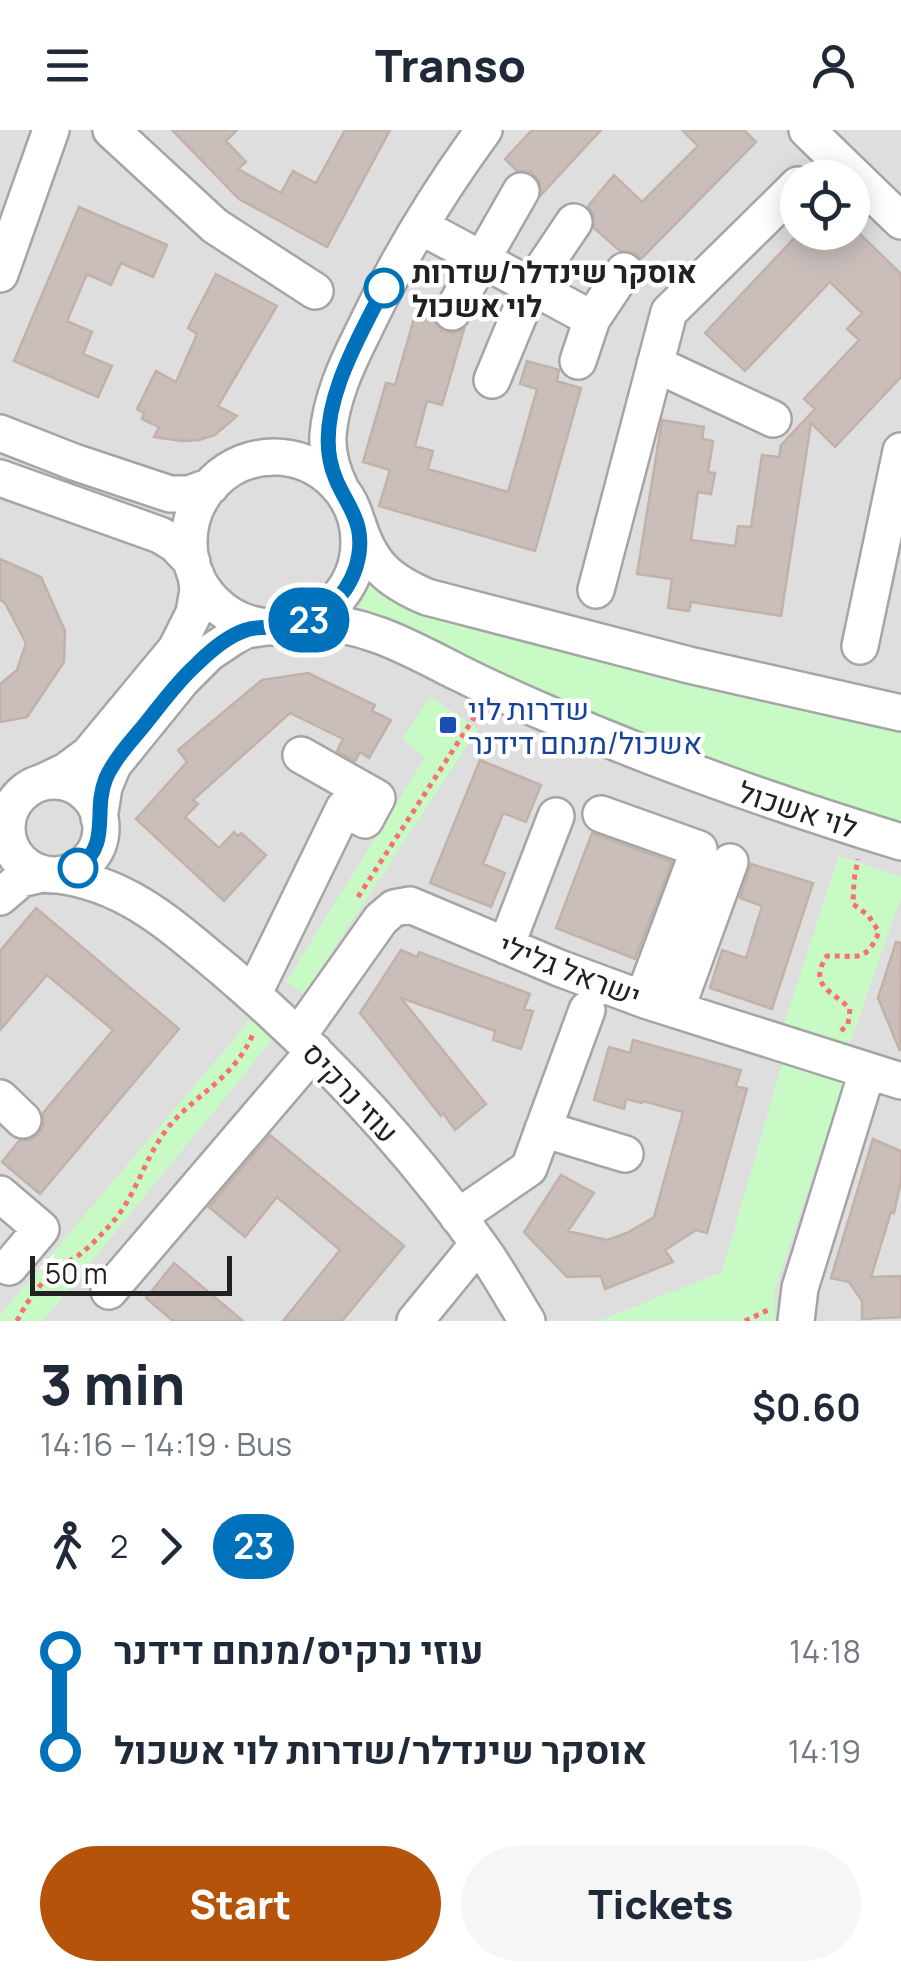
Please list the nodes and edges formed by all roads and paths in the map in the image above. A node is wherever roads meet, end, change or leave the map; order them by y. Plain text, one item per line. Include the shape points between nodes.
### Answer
1 (52, 130) edge
2 (111, 130) edge
3 (484, 130) edge
4 (830, 138) edge
5 (816, 160) edge
6 (521, 190) dead end
7 (780, 203) edge
8 (901, 221) edge
9 (574, 222) dead end
10 (420, 226) junction
11 (481, 259) junction
12 (624, 271) dead end
13 (0, 274) edge
14 (531, 286) junction
15 (315, 291) dead end
16 (452, 312) dead end
17 (592, 319) junction
18 (578, 361) dead end
19 (655, 364) junction
20 (492, 380) dead end
21 (339, 385) junction
22 (772, 419) dead end
23 (0, 433) edge
24 (901, 451) edge
25 (268, 457) junction
26 (0, 478) edge
27 (211, 486) junction
28 (340, 487) junction
29 (357, 522) junction
30 (194, 568) junction
31 (596, 590) dead end
32 (307, 621) junction
33 (267, 627) junction
34 (860, 646) dead end
35 (492, 689) junction
36 (901, 713) edge
37 (301, 755) dead end
38 (0, 784) edge
39 (39, 784) junction
40 (601, 814) dead end
41 (556, 816) dead end
42 (100, 825) junction
43 (4, 831) edge
44 (864, 831) junction
45 (901, 842) edge
46 (730, 862) dead end
47 (50, 874) junction
48 (0, 898) edge
49 (135, 900) junction
50 (354, 903) dead end
51 (506, 946) junction
52 (260, 1000) junction
53 (660, 1005) junction
54 (587, 1010) dead end
55 (837, 1034) dead end
56 (306, 1044) junction
57 (867, 1072) junction
58 (901, 1082) edge
59 (544, 1128) junction
60 (625, 1154) dead end
61 (0, 1194) edge
62 (468, 1231) junction
63 (9, 1267) dead end
64 (109, 1291) dead end
65 (16, 1321) edge
66 (416, 1321) edge
67 (527, 1321) edge
68 (796, 1321) edge

1 - 13 street
2 - 15 street via 215,226
3 - 10 street
4 - 5 street
4 - 8 street
6 - 11 street
7 - 19 street via 668,312
9 - 14 street
10 - 11 street
10 - 21 street
11 - 14 street
11 - 16 street
12 - 17 street
14 - 17 street
14 - 20 street
17 - 18 street
19 - 22 street
19 - 31 street
21 - 25 street via 302,432
21 - 28 street via 328,443
23 - 27 street via 170,494
24 - 34 street
25 - 27 street via 230,469
25 - 28 street via 308,464
26 - 30 street via 149,530 175,544
27 - 30 street via 192,521
28 - 29 street
29 - 32 street via 352,576 329,608
29 - 36 street via 382,571 427,597
30 - 33 street via 209,597 229,614
30 - 39 street via 194,613 176,649 89,754
32 - 33 street
32 - 35 street, לוי אשכול via 380,634
33 - 42 street via 225,642 182,680 113,765
35 - 44 street, לוי אשכול via 655,758
35 - 50 path
37 - 52 street via 376,798 365,820 344,808
38 - 39 street
39 - 42 street via 78,789 90,798
39 - 43 street via 18,797
40 - 53 street via 699,849
41 - 51 street
42 - 47 street via 84,864
42 - 49 street, עוזי נרקיס via 110,862
43 - 47 street via 28,868
44 - 45 street, לוי אשכול
44 - 55 path via 853,904 879,932 863,956 828,956 821,965 826,991 850,1009 848,1024
46 - 53 street
47 - 48 street via 22,880
47 - 49 street, עוזי נרקיס via 90,881
49 - 52 street, עוזי נרקיס
51 - 53 street, ישראל גלילי
51 - 56 street, ישראל גלילי via 421,908 394,908 377,924
52 - 56 street, עוזי נרקיס
52 - 65 path via 248,1047 172,1123 118,1216 94,1244 55,1270
53 - 57 street, ישראל גלילי
54 - 59 street
56 - 62 street, עוזי נרקיס via 374,1114
56 - 64 street
57 - 58 street, ישראל גלילי
57 - 68 street via 800,1288
59 - 60 street
59 - 62 street via 529,1168
61 - 63 street via 41,1229
62 - 66 street
62 - 67 street, עוזי נרקיס

